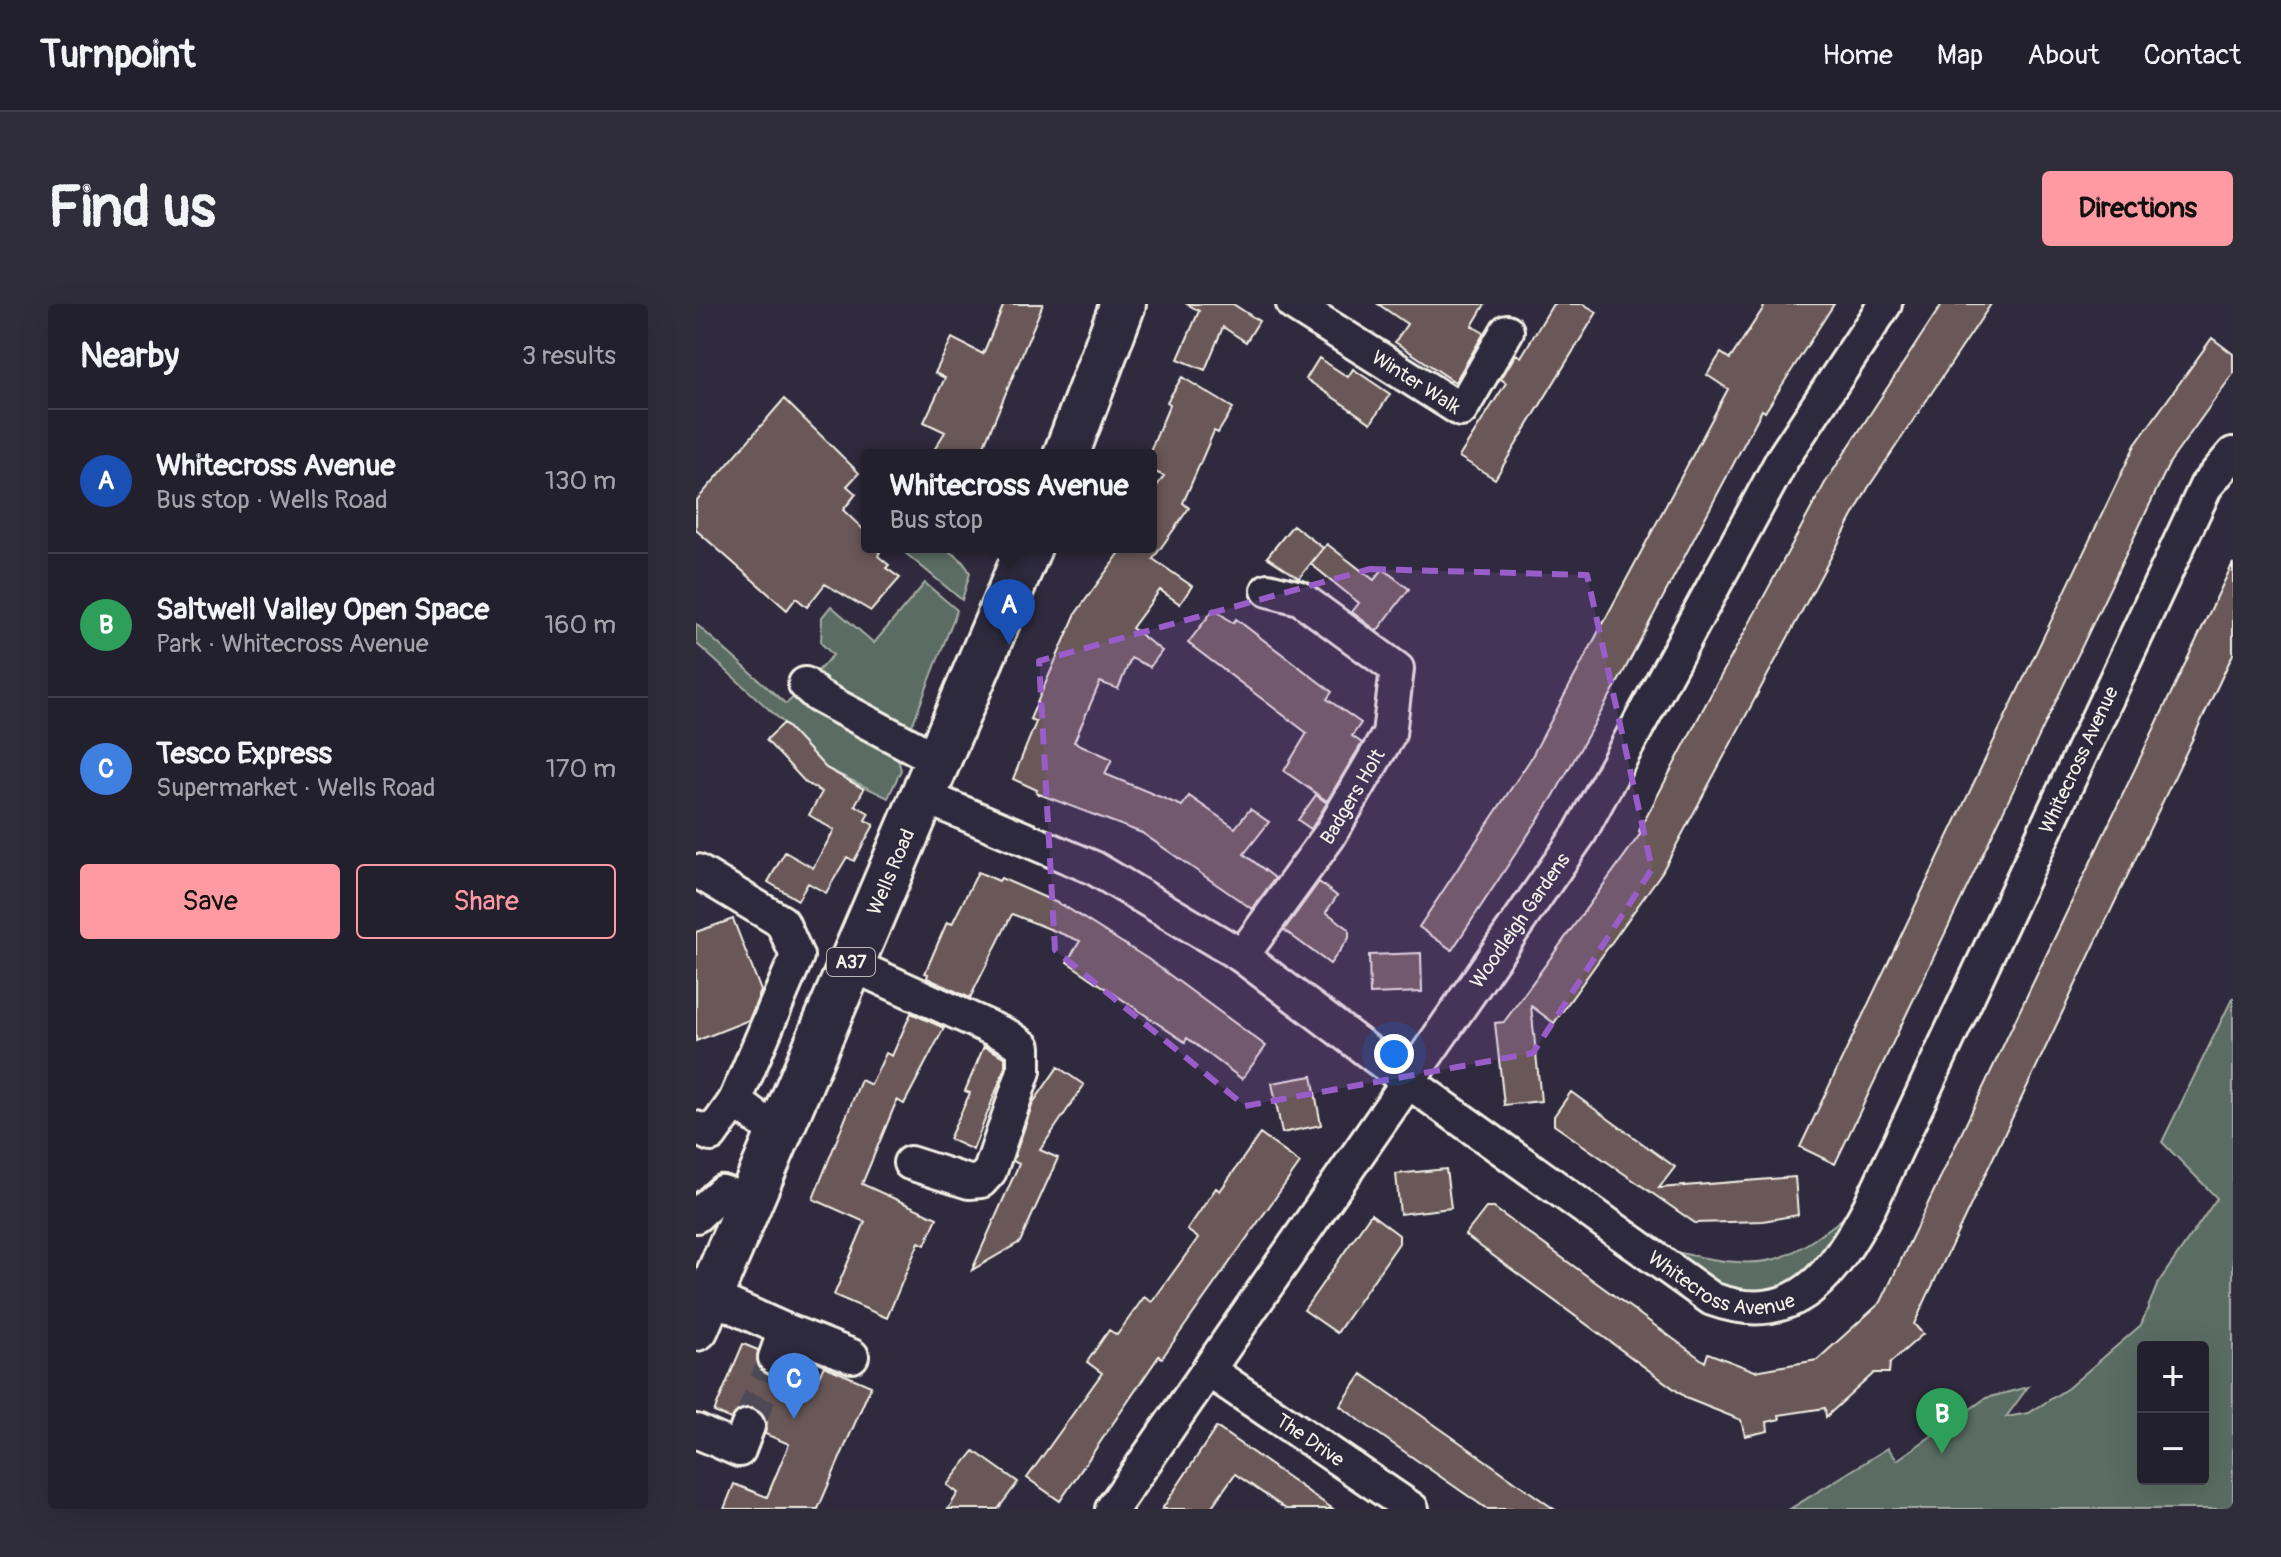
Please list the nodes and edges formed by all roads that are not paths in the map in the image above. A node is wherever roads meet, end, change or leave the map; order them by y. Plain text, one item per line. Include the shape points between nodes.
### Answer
1 (1123, 304) edge
2 (1293, 304) edge
3 (1885, 304) edge
4 (1507, 331) dead end
5 (1068, 449) edge
6 (2233, 454) edge
7 (1026, 553) edge
8 (1268, 590) dead end
9 (805, 684) dead end
10 (930, 778) junction
11 (697, 871) edge
12 (1242, 956) junction
13 (850, 964) junction
14 (1406, 1080) junction
15 (735, 1101) junction
16 (696, 1128) edge
17 (778, 1133) junction
18 (910, 1163) dead end
19 (722, 1191) edge
20 (696, 1216) edge
21 (703, 1312) edge
22 (852, 1356) dead end
23 (1208, 1370) junction
24 (748, 1426) tunnel mouth
25 (696, 1431) edge
26 (1112, 1509) edge
27 (1412, 1509) edge

1 - 5 highway
2 - 4 street, Winter Walk via 1461,410
3 - 14 street, Woodleigh Gardens via 1783,458 1580,833
6 - 14 street, Whitecross Avenue via 2206,486 1870,1206 1848,1247 1817,1284 1778,1304 1739,1309 1712,1299
7 - 10 highway, Wells Road / A37
8 - 12 street, Badgers Holt via 1300,598 1397,669 1389,734 1329,836
9 - 10 street, Whitecross Avenue
10 - 12 street, Whitecross Avenue
10 - 13 highway, Wells Road / A37
11 - 15 street via 782,922 797,956
12 - 14 street, Whitecross Avenue
13 - 17 highway, Wells Road / A37
13 - 18 street via 1024,1047 1024,1071 990,1171 981,1181
14 - 23 street, Woodleigh Gardens
15 - 16 street via 711,1135
15 - 17 street
17 - 19 highway, Wells Road / A37
19 - 20 street
19 - 21 highway, Wells Road / A37
21 - 22 street via 780,1344
23 - 26 street, Woodleigh Gardens
23 - 27 street, The Drive
24 - 25 street via 739,1450

